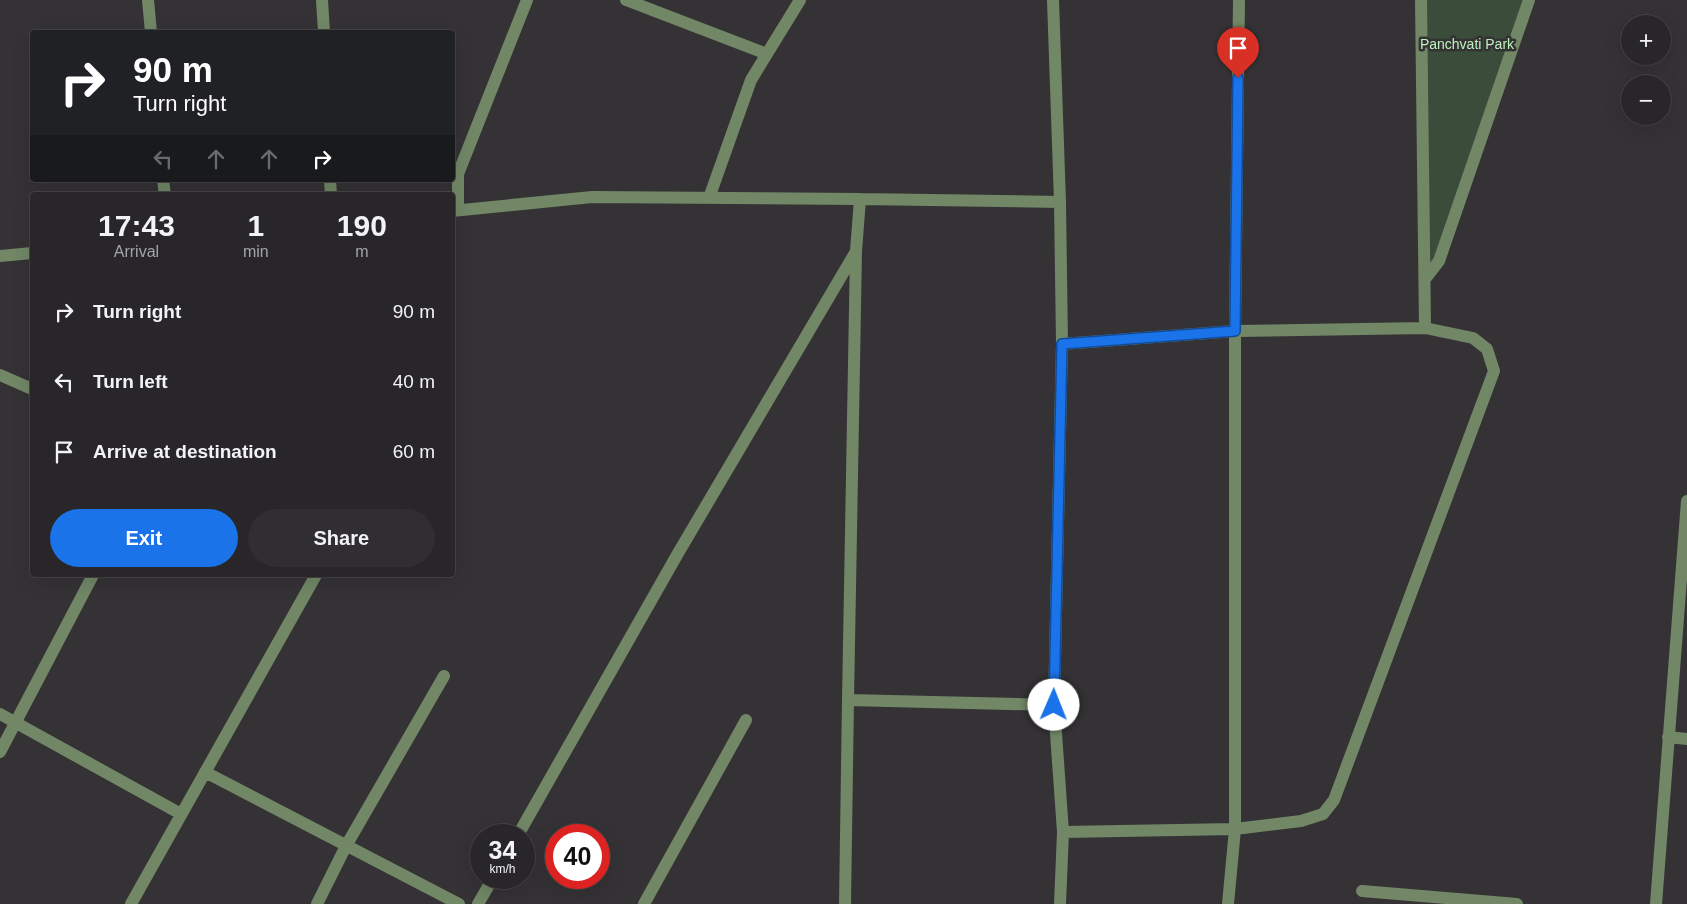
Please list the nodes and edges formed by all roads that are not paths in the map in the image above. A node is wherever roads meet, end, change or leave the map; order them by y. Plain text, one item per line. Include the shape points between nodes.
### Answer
1 (148, 0) edge
2 (322, 0) edge
3 (527, 0) edge
4 (626, 0) edge
5 (800, 0) edge
6 (1053, 0) edge
7 (1239, 0) edge
8 (1421, 0) edge
9 (1529, 0) edge
10 (151, 30) edge
11 (324, 30) edge
12 (767, 54) junction
13 (709, 198) junction
14 (860, 198) junction
15 (1060, 202) junction
16 (455, 211) edge
17 (856, 251) junction
18 (30, 253) edge
19 (0, 256) edge
20 (1425, 280) junction
21 (1425, 328) junction
22 (1235, 331) junction
23 (1062, 344) junction
24 (0, 375) edge
25 (30, 388) edge
26 (1687, 501) edge
27 (92, 577) edge
28 (315, 577) edge
29 (444, 676) dead end
30 (848, 700) junction
31 (1054, 705) junction
32 (0, 714) edge
33 (746, 720) dead end
34 (16, 723) junction
35 (1668, 737) junction
36 (1687, 738) edge
37 (0, 752) edge
38 (205, 772) junction
39 (181, 814) junction
40 (524, 824) edge
41 (1235, 829) junction
42 (1063, 832) junction
43 (346, 846) junction
44 (487, 889) edge
45 (1362, 891) dead end
46 (1406, 900) edge
47 (131, 904) edge
48 (317, 904) edge
49 (459, 904) edge
50 (478, 904) edge
51 (644, 904) edge
52 (845, 904) edge
53 (1060, 904) edge
54 (1228, 904) edge
55 (1517, 904) edge
56 (1656, 904) edge

1 - 10 street
2 - 11 street
3 - 16 street via 458,174
4 - 12 street
5 - 12 street
6 - 15 street
7 - 22 street
8 - 20 street
9 - 20 street via 1439,261
12 - 13 street via 751,80
13 - 14 street
13 - 16 street via 592,197
14 - 15 street
14 - 17 street
15 - 23 street
17 - 30 street
17 - 40 street
18 - 19 street
20 - 21 street
21 - 22 street
21 - 41 street via 1473,338 1486,349 1494,371 1334,800 1323,814 1302,821
22 - 23 street
22 - 41 street
23 - 31 street
24 - 25 street
26 - 35 street
27 - 34 street
28 - 38 street
29 - 43 street
30 - 31 street
30 - 52 street
31 - 42 street
32 - 34 street
33 - 51 street
34 - 37 street
34 - 39 street
35 - 36 street
35 - 56 street
38 - 39 street
38 - 43 street
39 - 47 street
41 - 42 street
41 - 54 street
42 - 53 street
43 - 48 street
43 - 49 street
44 - 50 street
45 - 46 street
46 - 55 street

